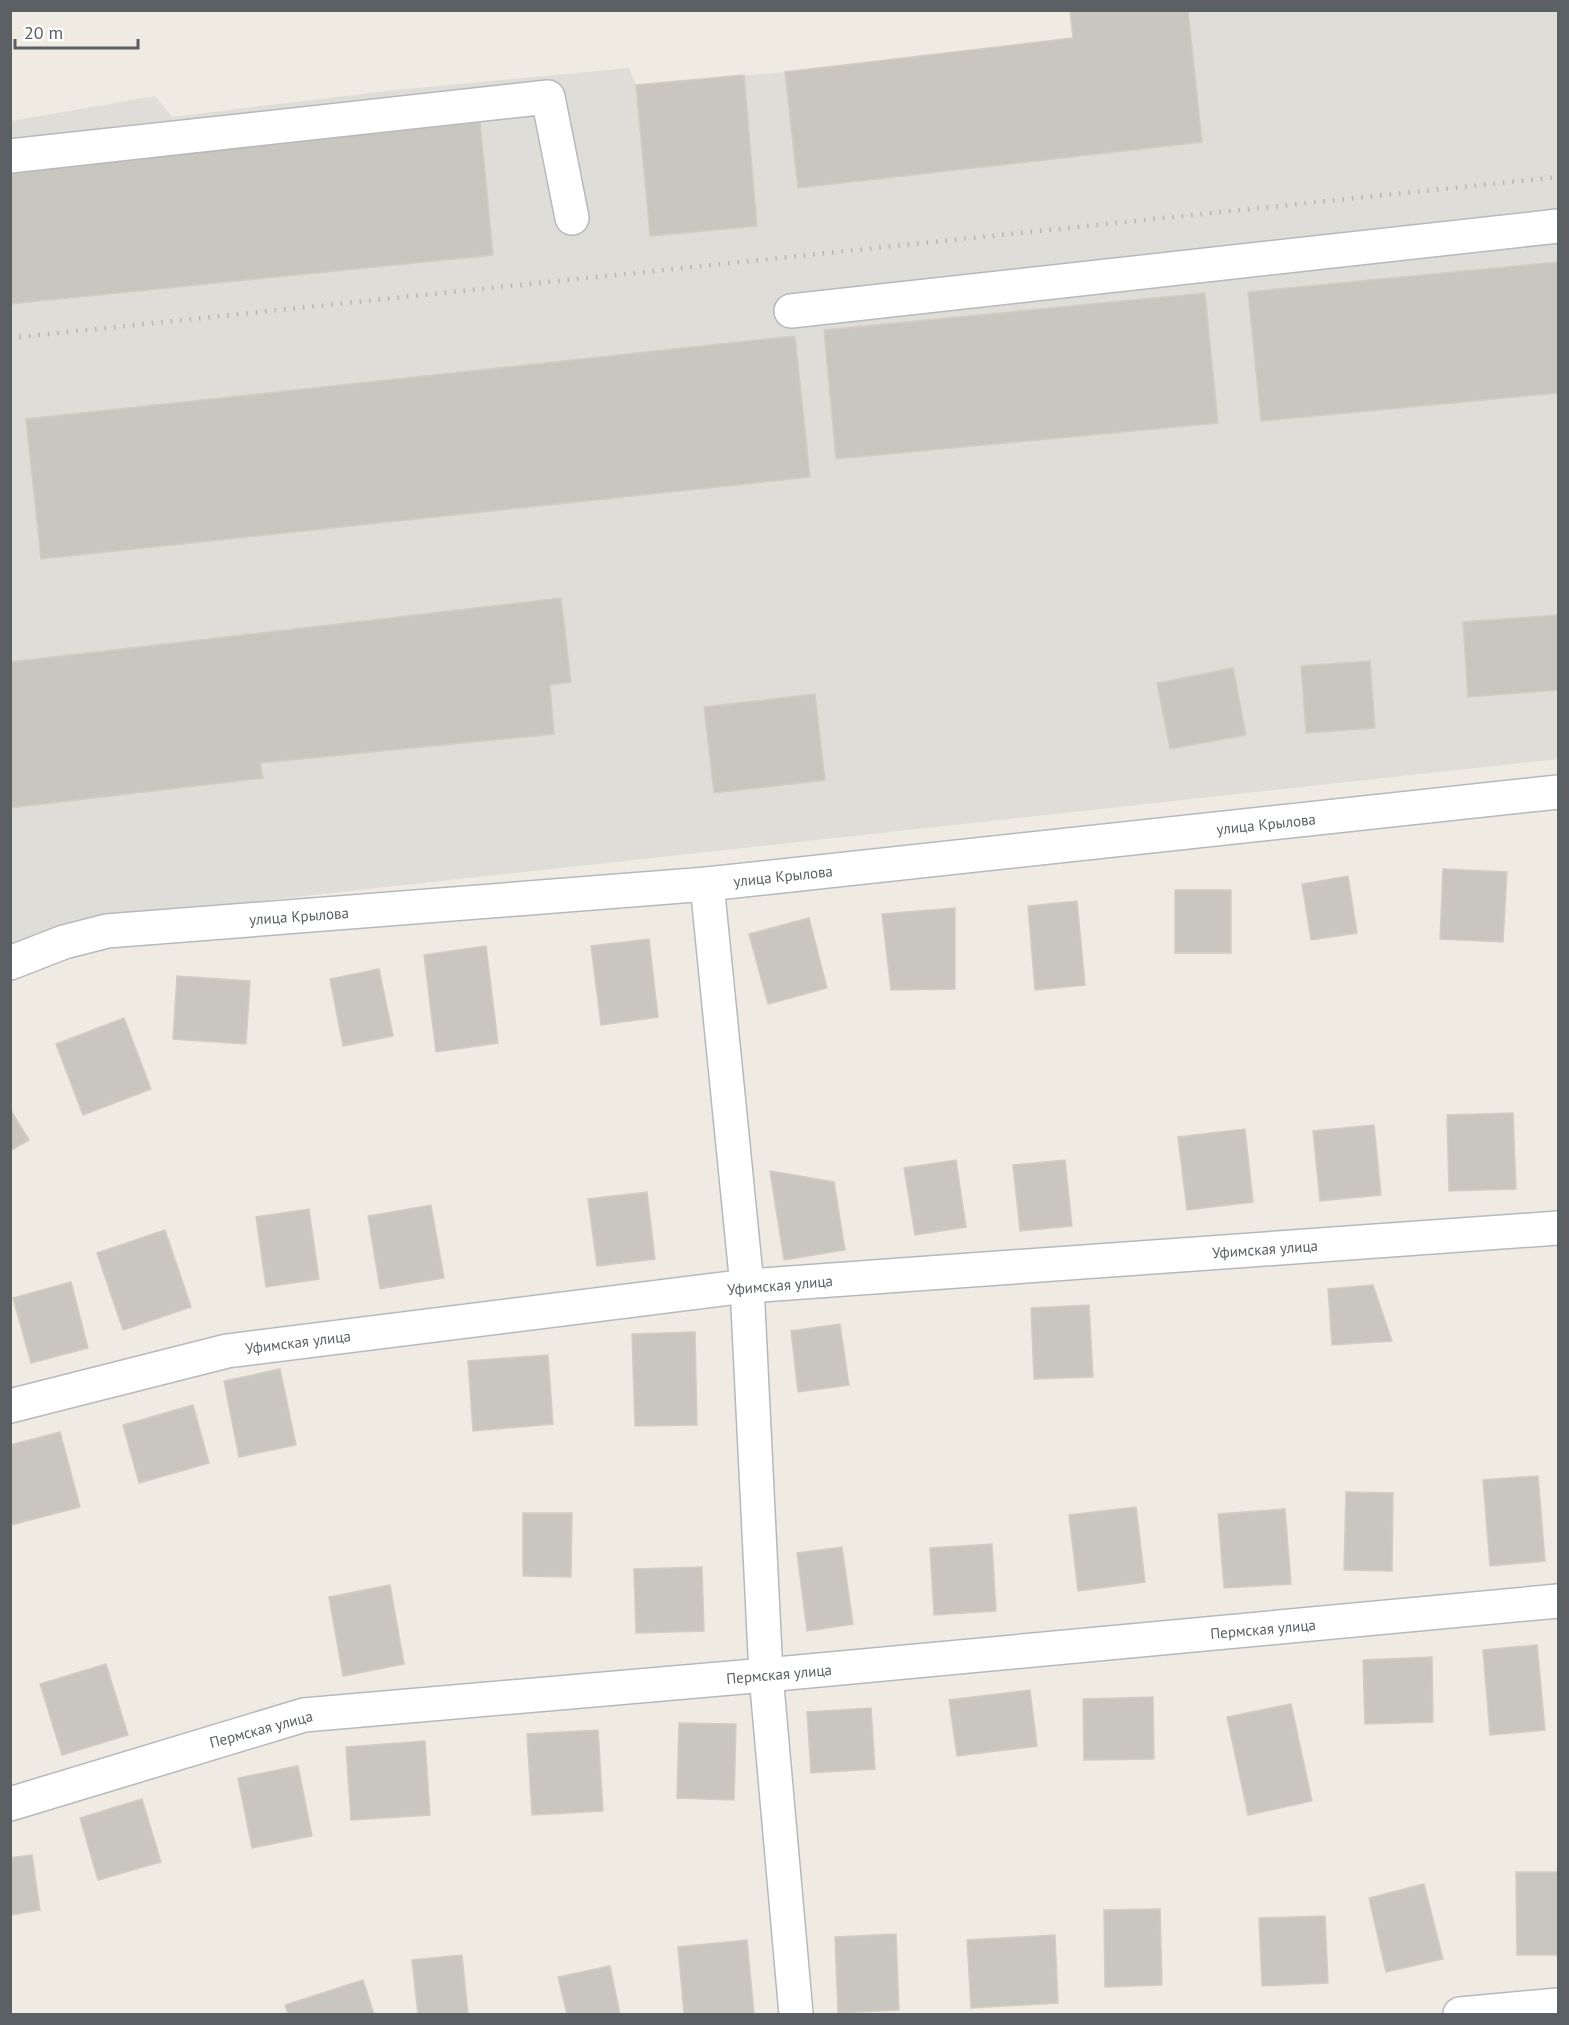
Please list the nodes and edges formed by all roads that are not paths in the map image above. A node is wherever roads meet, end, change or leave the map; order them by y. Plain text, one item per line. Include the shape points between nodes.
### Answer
1 (10, 156) edge
2 (572, 218) dead end
3 (1558, 226) edge
4 (791, 311) dead end
5 (1558, 792) edge
6 (706, 884) junction
7 (10, 963) edge
8 (1558, 1228) edge
9 (747, 1286) junction
10 (10, 1406) edge
11 (1558, 1601) edge
12 (766, 1675) junction
13 (10, 1804) edge
14 (1558, 2005) edge
15 (796, 2014) edge
16 (1460, 2014) edge

1 - 2 street via 548,97
3 - 4 street
5 - 6 street, улица Крылова
6 - 7 street, улица Крылова via 107,931 64,942
6 - 9 street
8 - 9 street, Уфимская улица
9 - 10 street, Уфимская улица via 227,1351
9 - 12 street
11 - 12 street, Пермская улица
12 - 13 street, Пермская улица via 304,1715
12 - 15 street
14 - 16 street

